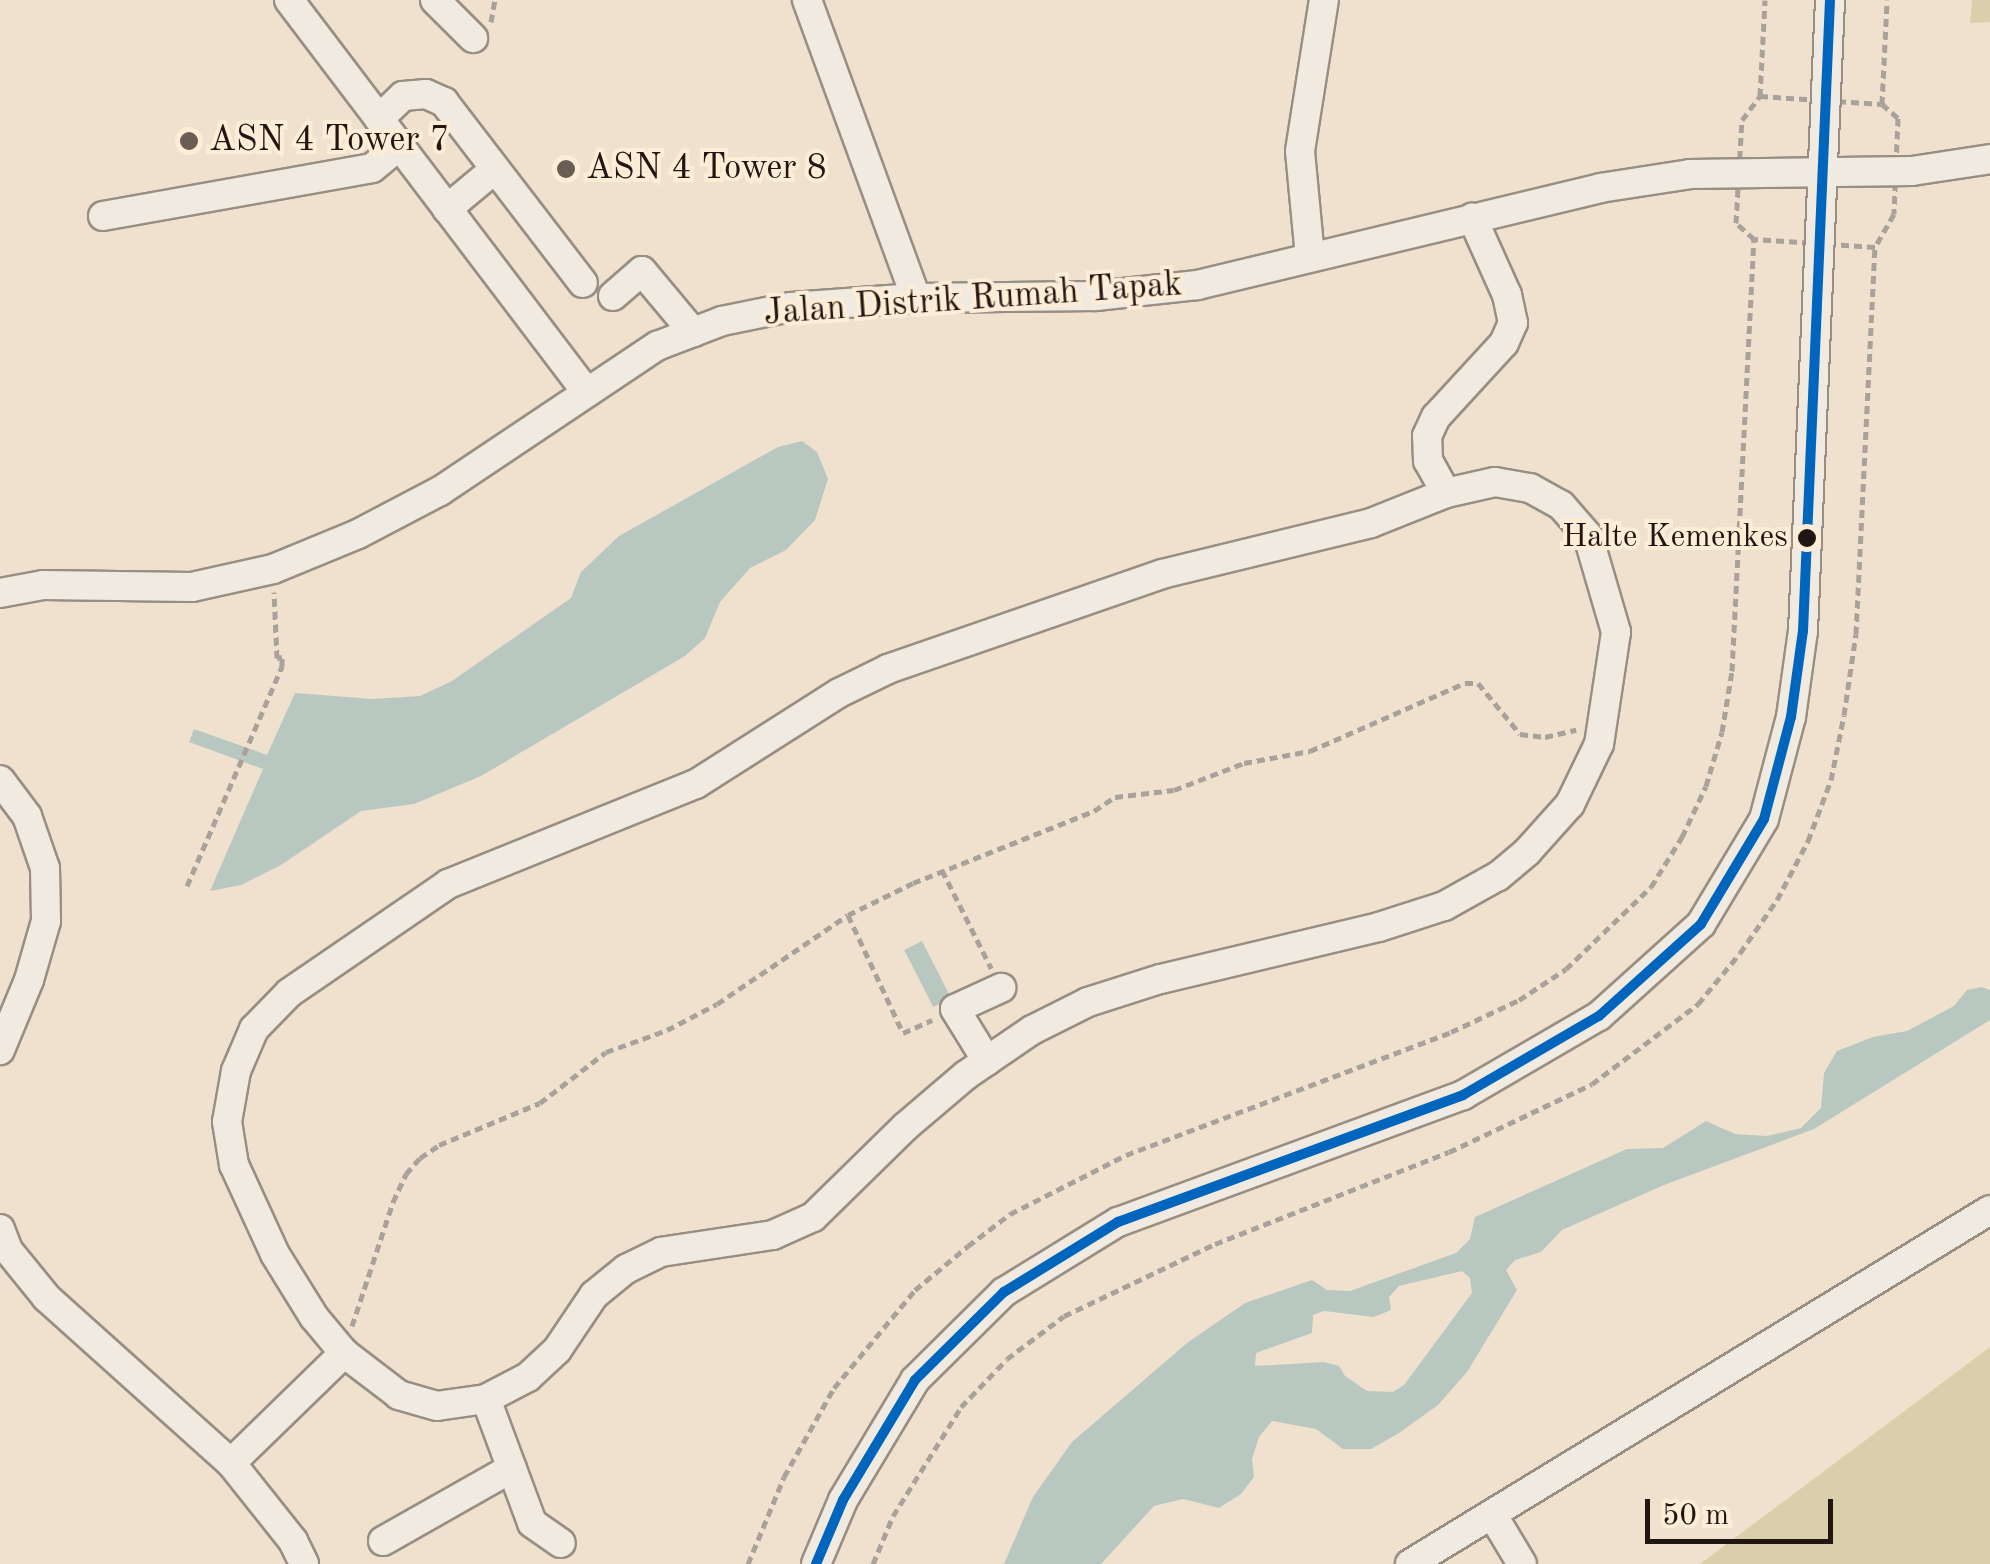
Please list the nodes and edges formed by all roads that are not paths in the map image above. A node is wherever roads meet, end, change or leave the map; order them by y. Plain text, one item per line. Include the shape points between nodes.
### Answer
1 (289, 0) edge
2 (435, 0) edge
3 (807, 0) edge
4 (1324, 0) edge
5 (1830, 0) edge
6 (474, 38) dead end
7 (379, 119) junction
8 (400, 146) junction
9 (1990, 160) edge
10 (496, 170) junction
11 (1822, 170) junction
12 (446, 208) junction
13 (103, 216) dead end
14 (1472, 217) junction
15 (1310, 257) junction
16 (583, 283) dead end
17 (613, 296) dead end
18 (916, 298) junction
19 (693, 332) junction
20 (586, 393) junction
21 (1446, 493) junction
22 (0, 593) edge
23 (0, 780) edge
24 (1001, 988) road end
25 (0, 1050) edge
26 (987, 1061) junction
27 (1990, 1210) edge
28 (0, 1229) edge
29 (344, 1353) junction
30 (486, 1398) junction
31 (231, 1462) junction
32 (512, 1468) junction
33 (1492, 1514) junction
34 (383, 1542) dead end
35 (560, 1543) dead end
36 (304, 1564) edge
37 (816, 1564) edge
38 (1410, 1564) edge
39 (1522, 1564) edge

1 - 7 street
2 - 6 street
3 - 18 street
4 - 15 street via 1300,152
5 - 11 street
7 - 8 street
7 - 10 street via 403,96 426,94 444,102
8 - 12 street
8 - 13 street via 372,168
9 - 11 street, Jalan Distrik Rumah Tapak via 1912,171
10 - 12 street
10 - 16 street
11 - 14 street, Jalan Distrik Rumah Tapak via 1690,174
11 - 37 street via 1802,631 1791,717 1764,820 1701,924 1598,1016 1462,1095 1118,1222 1004,1292 914,1380 844,1500
12 - 20 street
14 - 15 street, Jalan Distrik Rumah Tapak
14 - 21 street via 1513,323 1427,436 1428,461
15 - 18 street, Jalan Distrik Rumah Tapak via 1197,285
17 - 19 street via 642,271
18 - 19 street, Jalan Distrik Rumah Tapak via 791,307
19 - 20 street, Jalan Distrik Rumah Tapak via 656,346
20 - 22 street, Jalan Distrik Rumah Tapak via 440,491 274,570 192,587 43,585
21 - 26 street via 1496,482 1530,488 1561,505 1588,536 1616,632 1599,744 1570,804 1498,876 1444,906 1088,1002
21 - 29 street via 1370,523 1162,574 888,669 696,784 448,884 289,993 254,1028 236,1071 227,1122 234,1165 275,1254
23 - 25 street via 26,816 45,868 46,921
24 - 26 street via 955,1010
26 - 30 street via 905,1127 813,1217 773,1235 661,1252 626,1268 594,1295 557,1350 528,1376
27 - 33 street
28 - 31 street via 8,1250 47,1298
29 - 30 street via 399,1396 436,1406
29 - 31 street
30 - 32 street
31 - 36 street
32 - 34 street
32 - 35 street via 532,1523
33 - 38 street
33 - 39 street

